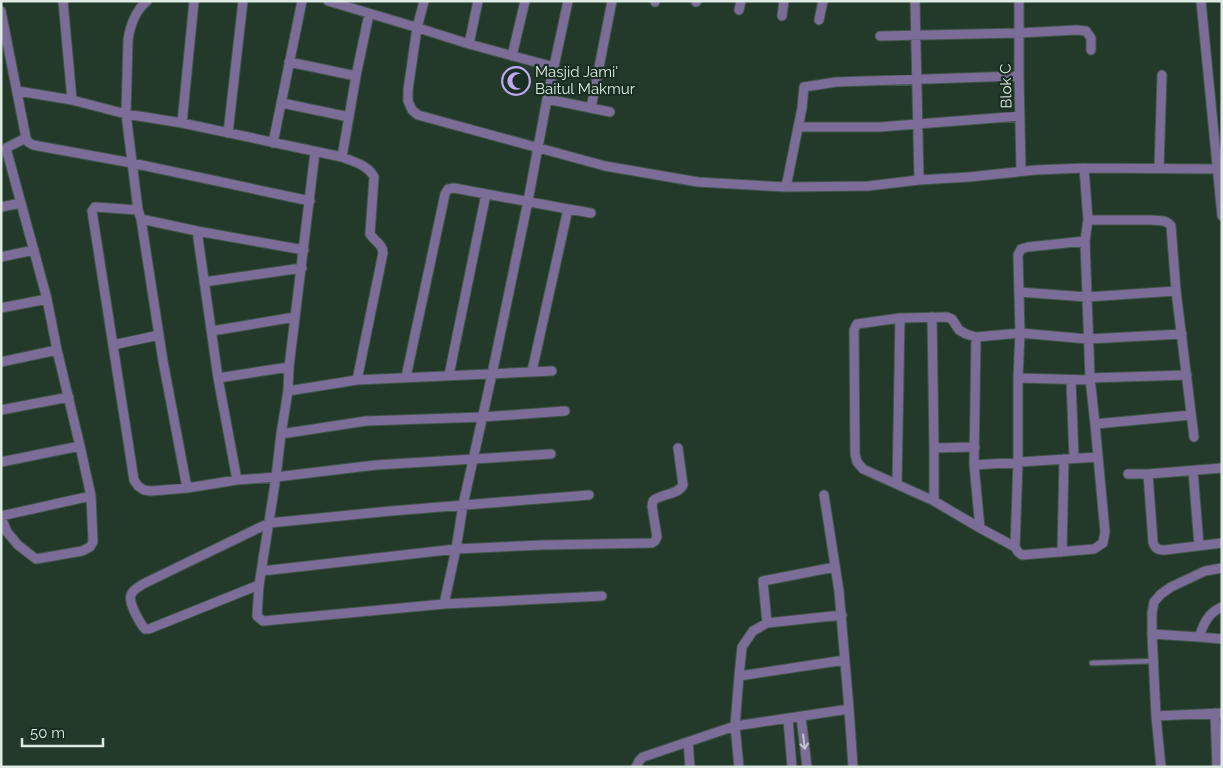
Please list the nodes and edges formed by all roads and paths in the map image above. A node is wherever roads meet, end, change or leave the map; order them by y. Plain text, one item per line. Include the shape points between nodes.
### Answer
1 (63, 1) edge
2 (147, 1) edge
3 (194, 1) edge
4 (244, 1) edge
5 (302, 1) edge
6 (328, 1) edge
7 (424, 1) edge
8 (478, 1) edge
9 (525, 1) edge
10 (568, 1) edge
11 (612, 1) edge
12 (784, 1) edge
13 (823, 1) edge
14 (915, 1) edge
15 (1019, 1) edge
16 (1201, 1) edge
17 (1, 11) edge
18 (369, 14) junction
19 (782, 16) dead end
20 (819, 20) dead end
21 (417, 28) junction
22 (1020, 33) junction
23 (916, 35) junction
24 (880, 36) dead end
25 (469, 44) junction
26 (1091, 50) dead end
27 (512, 56) junction
28 (289, 62) junction
29 (554, 67) junction
30 (1162, 75) dead end
31 (356, 76) junction
32 (1019, 76) junction
33 (917, 80) junction
34 (18, 91) junction
35 (547, 99) junction
36 (72, 100) junction
37 (282, 103) junction
38 (591, 108) junction
39 (610, 112) dead end
40 (126, 114) junction
41 (1020, 116) junction
42 (349, 117) junction
43 (182, 123) junction
44 (918, 124) junction
45 (798, 127) junction
46 (228, 133) junction
47 (26, 138) junction
48 (273, 143) junction
49 (4, 148) edge
50 (537, 148) junction
51 (315, 152) junction
52 (342, 157) junction
53 (132, 163) junction
54 (1084, 168) junction
55 (1159, 168) junction
56 (1218, 169) junction
57 (1021, 171) junction
58 (919, 180) junction
59 (786, 187) junction
60 (1220, 189) edge
61 (486, 194) junction
62 (310, 201) junction
63 (528, 201) junction
64 (21, 203) junction
65 (1, 207) edge
66 (568, 209) junction
67 (591, 213) dead end
68 (139, 214) junction
69 (1222, 216) edge
70 (1088, 220) junction
71 (197, 231) junction
72 (1085, 240) junction
73 (34, 250) junction
74 (304, 250) junction
75 (1, 257) edge
76 (302, 268) junction
77 (204, 282) junction
78 (1176, 291) junction
79 (1019, 292) junction
80 (1087, 297) junction
81 (47, 300) junction
82 (1, 308) edge
83 (296, 317) junction
84 (932, 317) junction
85 (900, 318) junction
86 (212, 331) junction
87 (1020, 333) junction
88 (1182, 334) junction
89 (159, 335) junction
90 (976, 337) junction
91 (1088, 339) junction
92 (113, 345) junction
93 (57, 350) junction
94 (1, 362) edge
95 (289, 367) junction
96 (532, 371) junction
97 (552, 371) dead end
98 (492, 374) junction
99 (1187, 374) junction
100 (449, 375) junction
101 (406, 377) junction
102 (218, 378) junction
103 (1018, 378) junction
104 (1090, 379) junction
105 (356, 380) junction
106 (1071, 380) junction
107 (288, 390) junction
108 (69, 397) junction
109 (1, 410) edge
110 (566, 411) dead end
111 (1192, 415) junction
112 (483, 417) junction
113 (1095, 424) junction
114 (281, 434) junction
115 (1194, 437) dead end
116 (80, 446) junction
117 (975, 447) junction
118 (678, 448) dead end
119 (934, 448) junction
120 (552, 454) dead end
121 (1098, 456) junction
122 (1074, 458) junction
123 (474, 459) junction
124 (1064, 459) junction
125 (1, 462) edge
126 (1018, 462) junction
127 (974, 465) junction
128 (1222, 468) edge
129 (1193, 470) junction
130 (1128, 474) dead end
131 (1148, 474) junction
132 (276, 477) junction
133 (237, 480) junction
134 (897, 484) junction
135 (187, 488) junction
136 (589, 495) dead end
137 (91, 496) junction
138 (824, 496) dead end
139 (934, 501) junction
140 (463, 505) junction
141 (1, 517) edge
142 (269, 523) junction
143 (980, 528) junction
144 (1222, 543) edge
145 (1199, 545) junction
146 (1015, 547) junction
147 (456, 549) junction
148 (1062, 552) junction
149 (835, 567) junction
150 (1222, 568) edge
151 (262, 571) junction
152 (259, 585) junction
153 (602, 596) dead end
154 (444, 604) junction
155 (1222, 607) edge
156 (842, 615) junction
157 (767, 623) junction
158 (1152, 634) junction
159 (1199, 637) junction
160 (1222, 639) edge
161 (845, 660) junction
162 (1153, 661) junction
163 (1092, 663) dead end
164 (739, 676) junction
165 (849, 709) junction
166 (1218, 713) edge
167 (1156, 716) junction
168 (801, 717) junction
169 (788, 718) junction
170 (736, 726) junction
171 (688, 742) junction
172 (636, 767) edge
173 (690, 767) edge
174 (739, 767) edge
175 (792, 767) edge
176 (807, 767) edge
177 (853, 767) edge
178 (1161, 767) edge
179 (1217, 767) edge

1 - 36 street
2 - 40 street via 129,32
3 - 43 street
4 - 46 street
5 - 28 street
6 - 18 street
7 - 21 street
8 - 25 street
9 - 27 street
10 - 29 street
11 - 38 street
12 - 19 street
13 - 20 street
14 - 23 street
15 - 22 street, Blok C
16 - 56 street
17 - 34 street
18 - 21 street
18 - 31 street
21 - 25 street
21 - 50 street via 408,90 412,110 418,115
22 - 23 street
22 - 26 street via 1086,31 1091,38
22 - 32 street, Blok C
23 - 24 street
23 - 33 street
25 - 27 street
27 - 29 street
28 - 31 street
28 - 37 street
29 - 35 street
30 - 55 street
31 - 42 street
32 - 33 street
32 - 41 street, Blok C
33 - 44 street
33 - 45 street via 836,82 804,87
34 - 36 street
34 - 47 street
35 - 38 street
35 - 50 street
36 - 40 street
37 - 42 street
37 - 48 street
38 - 39 street
40 - 43 street
40 - 53 street
41 - 44 street
41 - 57 street, Blok C
42 - 52 street
43 - 46 street
44 - 45 street
44 - 58 street
45 - 59 street
46 - 48 street
47 - 49 street
47 - 53 street via 33,145
48 - 51 street
49 - 64 street
50 - 59 street via 605,166 698,182
50 - 63 street
51 - 52 street
51 - 62 street
52 - 105 street via 366,167 374,177 370,234 383,249
53 - 62 street
53 - 68 street
54 - 55 street
54 - 57 street
54 - 70 street
55 - 56 street
56 - 60 street
57 - 58 street
58 - 59 street via 868,186
60 - 69 street
61 - 63 street
61 - 100 street
61 - 101 street via 454,188 445,194
62 - 74 street
63 - 66 street
63 - 98 street
64 - 65 street
64 - 73 street
66 - 67 street
66 - 96 street
68 - 71 street
68 - 89 street
68 - 92 street via 95,207 92,211
70 - 72 street
70 - 78 street via 1168,223 1172,231
71 - 74 street
71 - 77 street
72 - 79 street via 1021,249 1018,255
72 - 80 street
73 - 75 street
73 - 81 street
74 - 76 street
76 - 77 street
76 - 83 street
77 - 86 street
78 - 80 street
78 - 88 street
79 - 80 street
79 - 87 street
80 - 91 street
81 - 82 street
81 - 93 street
83 - 86 street
83 - 95 street
84 - 85 street
84 - 90 street via 952,319 959,330
84 - 119 street
85 - 134 street
85 - 134 street via 857,324 854,330 857,462 863,469
86 - 102 street
87 - 90 street
87 - 91 street
87 - 103 street
88 - 91 street
88 - 99 street
89 - 92 street
89 - 135 street
90 - 117 street
91 - 104 street
92 - 135 street via 134,480 144,490
93 - 94 street
93 - 108 street
95 - 102 street
95 - 107 street
96 - 97 street
96 - 98 street
98 - 100 street
98 - 112 street
99 - 104 street
99 - 111 street
100 - 101 street
101 - 105 street
102 - 133 street
103 - 106 street
103 - 126 street
104 - 106 street
104 - 113 street
105 - 107 street
106 - 122 street
107 - 114 street
108 - 109 street
108 - 116 street
110 - 112 street
111 - 113 street
111 - 115 street
112 - 114 street via 366,421
112 - 123 street
113 - 121 street
114 - 132 street
116 - 125 street
116 - 137 street
117 - 119 street
117 - 127 street
118 - 147 street via 683,485 677,492 653,501 657,536 652,543
119 - 139 street
120 - 123 street
121 - 122 street
121 - 148 street via 1105,532 1103,543 1094,550
122 - 124 street
123 - 132 street via 376,464
123 - 140 street
124 - 126 street
124 - 148 street
126 - 127 street
126 - 146 street
127 - 143 street
128 - 129 street
129 - 131 street
129 - 145 street
130 - 131 street
131 - 145 street via 1155,547 1165,550
132 - 133 street
132 - 142 street
133 - 135 street
134 - 139 street
136 - 140 street
137 - 141 street
137 - 141 street via 93,542 82,551 36,559 18,546
138 - 149 street
139 - 143 street
140 - 142 street
140 - 147 street
142 - 151 street
142 - 152 street via 143,584 132,593 131,599 142,625 149,629
143 - 146 street
144 - 145 street
146 - 148 street via 1022,555
147 - 151 street
147 - 154 street
149 - 156 street
149 - 157 street via 763,581
150 - 158 street via 1205,572 1161,594 1154,602
151 - 152 street
152 - 154 street via 257,616 263,621
153 - 154 street
155 - 159 street via 1209,615
156 - 157 street
156 - 161 street
157 - 164 street via 753,631 742,647
158 - 159 street
158 - 162 street
159 - 160 street
161 - 164 street
161 - 165 street
162 - 163 lane
162 - 167 street
164 - 170 street
165 - 168 street
165 - 177 street
166 - 167 street
166 - 179 street
167 - 178 street
168 - 169 street
168 -> 176 street
169 - 170 street
169 - 175 street
170 - 171 street
170 - 174 street
171 - 172 street via 643,757
171 - 173 street

